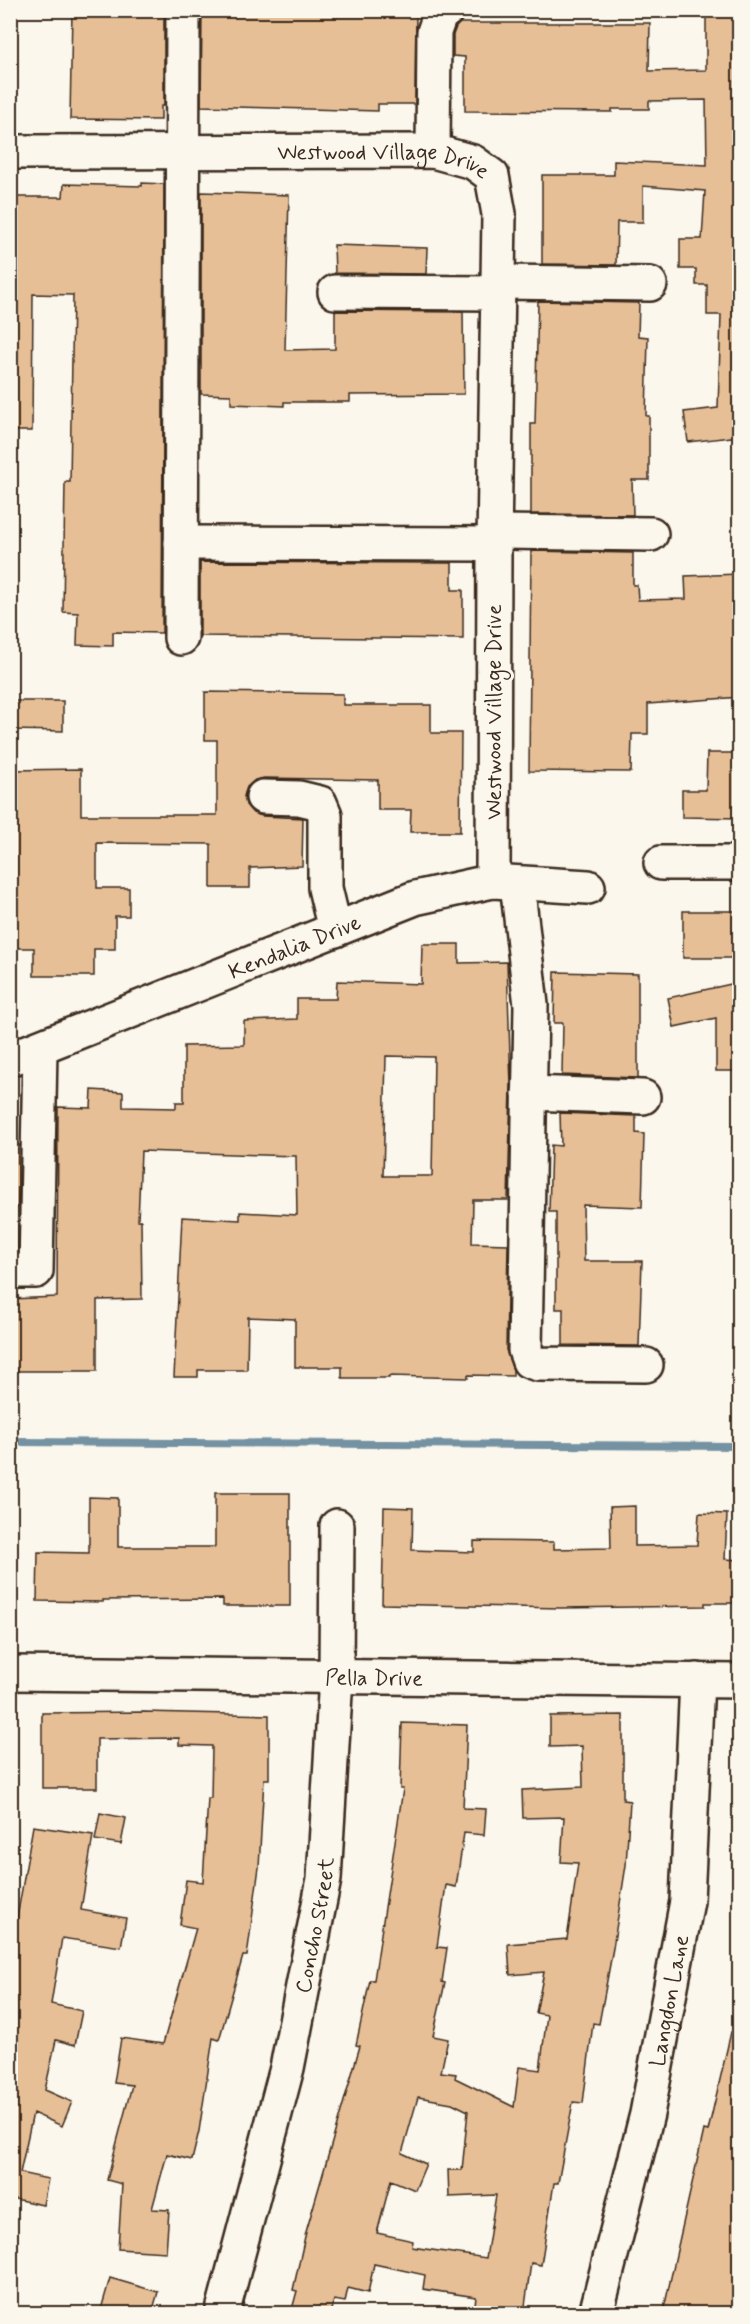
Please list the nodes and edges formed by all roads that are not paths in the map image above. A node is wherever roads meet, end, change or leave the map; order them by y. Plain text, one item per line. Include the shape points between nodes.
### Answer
1 (183, 10) edge
2 (447, 10) edge
3 (433, 151) junction
4 (10, 152) edge
5 (182, 152) junction
6 (650, 284) dead end
7 (497, 287) junction
8 (335, 292) dead end
9 (651, 534) dead end
10 (494, 538) junction
11 (181, 543) junction
12 (181, 639) dead end
13 (262, 797) dead end
14 (662, 863) dead end
15 (740, 863) edge
16 (505, 882) junction
17 (588, 887) dead end
18 (335, 930) junction
19 (25, 1054) edge
20 (529, 1093) junction
21 (643, 1096) dead end
22 (10, 1271) edge
23 (646, 1365) dead end
24 (337, 1526) dead end
25 (10, 1673) edge
26 (336, 1677) junction
27 (698, 1680) junction
28 (740, 1681) edge
29 (222, 2313) edge
30 (596, 2313) edge

1 - 5 street
2 - 3 street via 440,15 434,32
3 - 5 street, Westwood Village Drive
3 - 7 street, Westwood Village Drive via 473,162 492,176 499,213
4 - 5 street, Westwood Village Drive
5 - 11 street
6 - 7 street
7 - 8 street
7 - 10 street, Westwood Village Drive
9 - 10 street
10 - 11 street
10 - 16 street, Westwood Village Drive
11 - 12 street
13 - 18 street via 320,803 325,815 325,888
14 - 15 street
16 - 17 street, Kendalia Drive
16 - 18 street, Kendalia Drive via 414,898
16 - 20 street, Westwood Village Drive via 531,1005
18 - 19 street, Kendalia Drive
19 - 22 street via 36,1271
20 - 21 street
20 - 23 street, Westwood Village Drive via 525,1350 529,1362
24 - 26 street, Concho Street
25 - 26 street, Pella Drive
26 - 27 street, Pella Drive
26 - 29 street, Concho Street via 324,1879 287,2068
27 - 28 street, Pella Drive
27 - 30 street, Langdon Lane via 687,1901 648,2114

